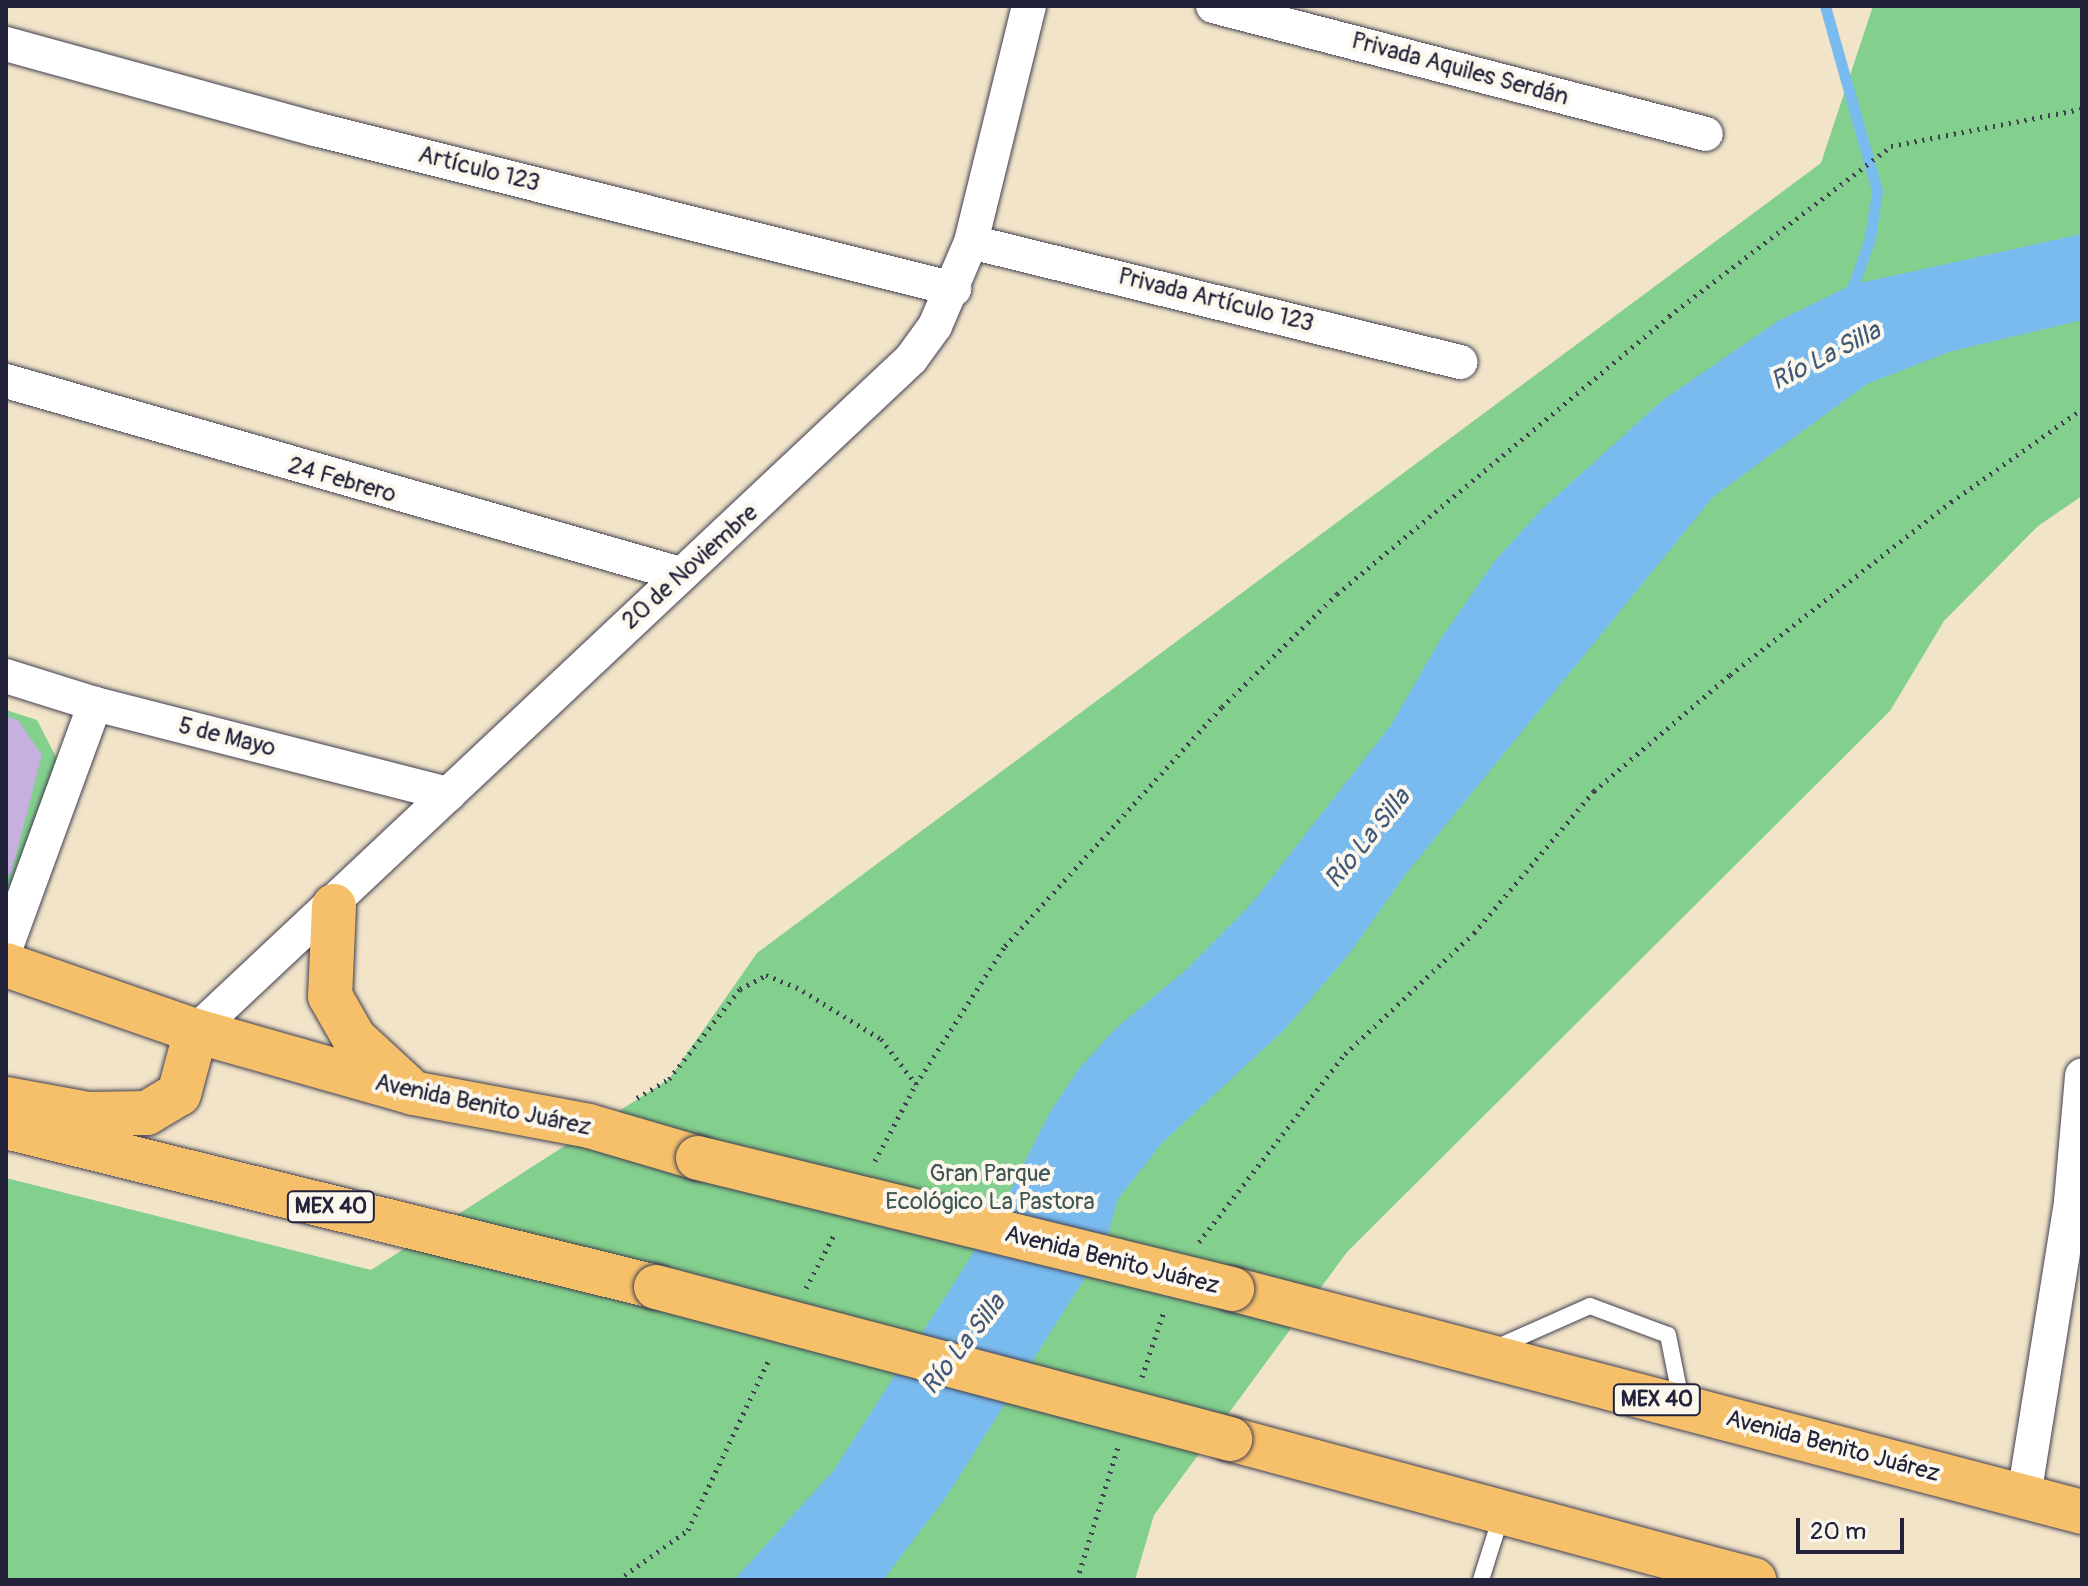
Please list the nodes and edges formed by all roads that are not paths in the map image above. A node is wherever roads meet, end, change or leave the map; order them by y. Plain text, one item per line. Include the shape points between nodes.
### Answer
1 (1029, 6) edge
2 (1213, 6) edge
3 (6, 44) edge
4 (1706, 134) dead end
5 (971, 242) junction
6 (954, 289) junction
7 (1460, 362) dead end
8 (6, 381) edge
9 (680, 574) junction
10 (6, 676) edge
11 (95, 704) junction
12 (449, 794) junction
13 (334, 906) junction
14 (6, 947) edge
15 (6, 965) edge
16 (196, 1031) junction
17 (2082, 1075) edge
18 (413, 1093) junction
19 (6, 1099) edge
20 (6, 1127) edge
21 (1480, 1354) junction
22 (1682, 1406) junction
23 (2024, 1496) junction
24 (1502, 1510) junction
25 (2082, 1512) edge
26 (1481, 1580) edge
27 (1754, 1580) edge

1 - 5 street, 20 de Noviembre
2 - 4 street, Privada Aquiles Serdán
3 - 6 street, Artículo 123 via 315,129
5 - 6 street, 20 de Noviembre
5 - 7 street, Privada Artículo 123
6 - 9 street, 20 de Noviembre via 911,359
8 - 9 street, 24 Febrero
9 - 12 street, 20 de Noviembre
10 - 11 street, 5 de Mayo
11 - 12 street, 5 de Mayo
11 - 14 street
12 - 13 street, 20 de Noviembre
13 - 16 street, 20 de Noviembre
13 - 18 main road via 330,996 354,1038
15 - 16 main road, Avenida Benito Juárez / MEX 40
16 - 18 main road, Avenida Benito Juárez / MEX 40
16 - 19 main road via 179,1094 147,1113 88,1114
17 - 23 street via 2071,1202
18 - 21 main road, Avenida Benito Juárez / MEX 40, bridge via 589,1126
20 - 24 main road, MEX 40, bridge via 656,1287
21 - 22 main road, Avenida Benito Juárez / MEX 40
21 - 22 lane via 1590,1306 1668,1335
22 - 23 main road, Avenida Benito Juárez / MEX 40
23 - 25 main road, Avenida Benito Juárez / MEX 40
24 - 26 lane
24 - 27 main road, MEX 40

